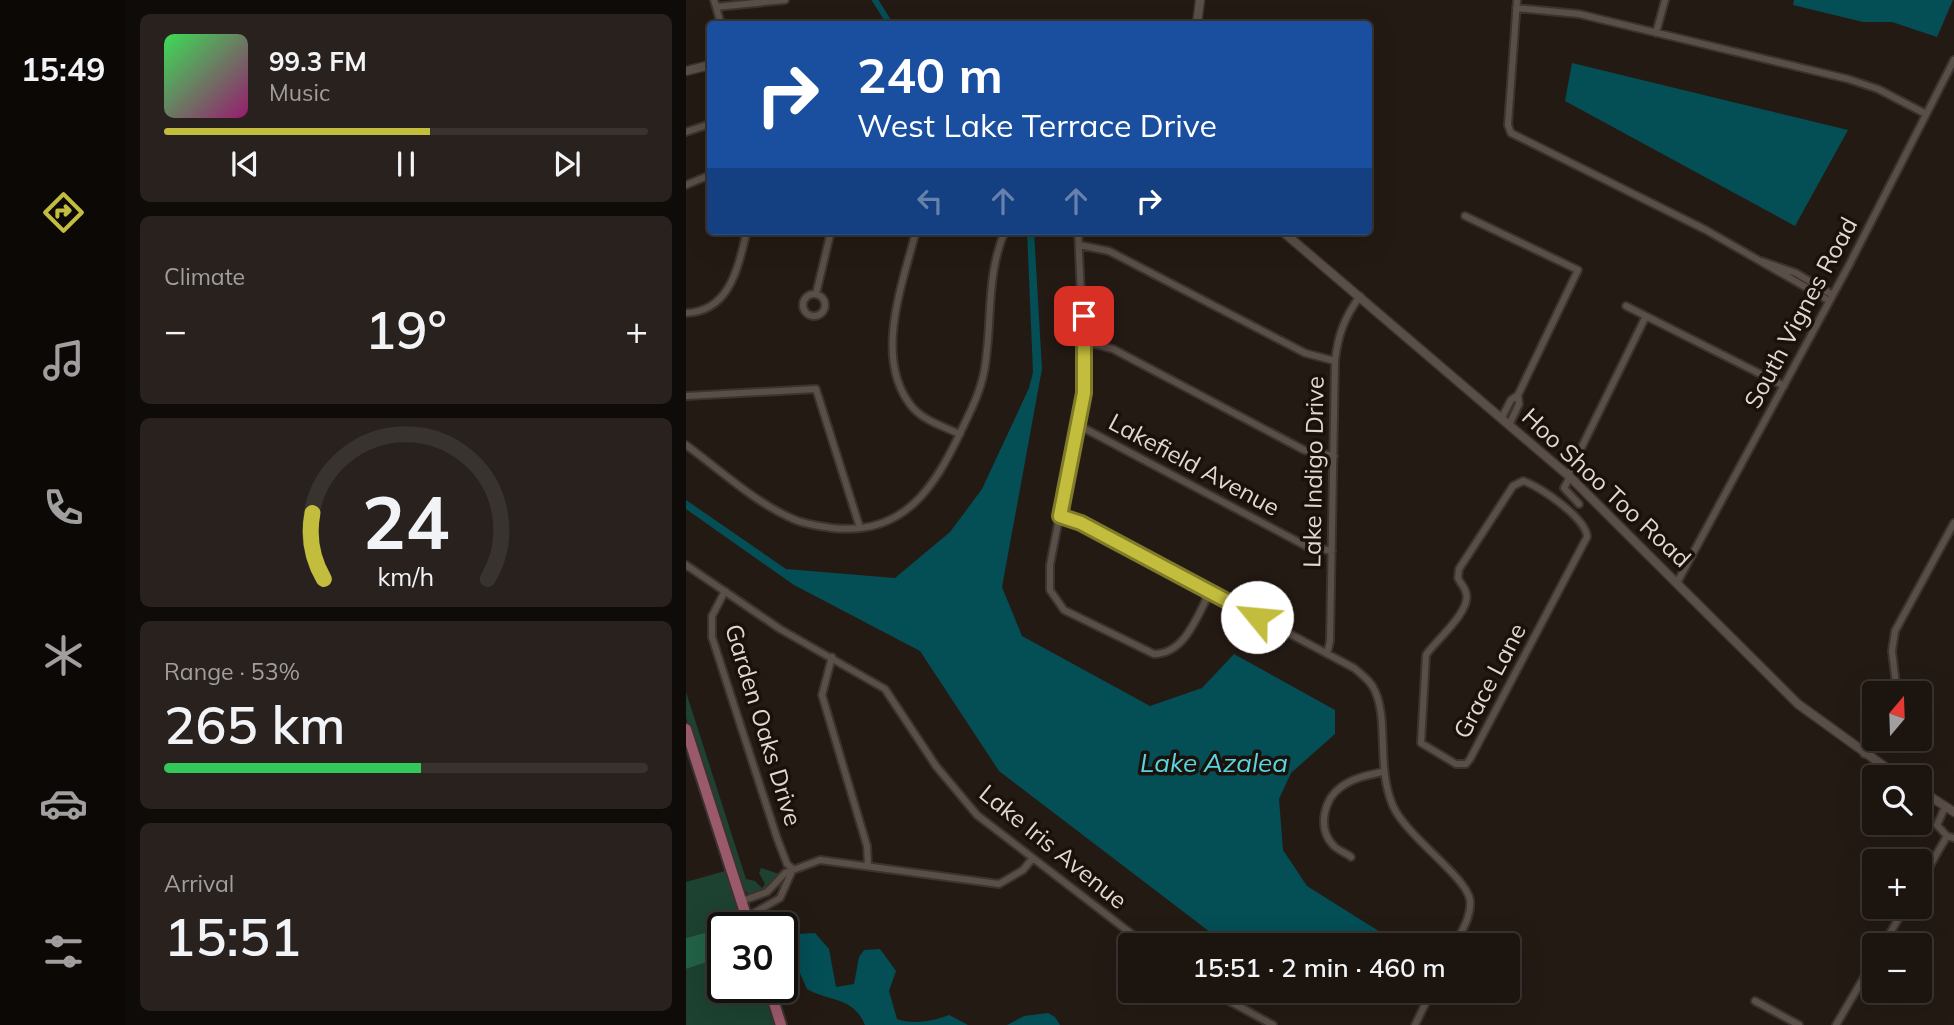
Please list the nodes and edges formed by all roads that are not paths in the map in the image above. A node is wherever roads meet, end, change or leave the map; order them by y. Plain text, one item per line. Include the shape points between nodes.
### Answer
1 (785, 0) edge
2 (1200, 0) edge
3 (1665, 0) edge
4 (715, 3) edge
5 (1516, 4) edge
6 (720, 21) edge
7 (1197, 21) edge
8 (1656, 33) junction
9 (1954, 60) edge
10 (707, 66) edge
11 (686, 71) edge
12 (1926, 114) junction
13 (707, 125) edge
14 (686, 132) edge
15 (707, 176) edge
16 (686, 185) edge
17 (1465, 216) dead end
18 (746, 235) edge
19 (830, 235) edge
20 (915, 235) edge
21 (1002, 235) edge
22 (1078, 235) edge
23 (1287, 235) edge
24 (1079, 245) junction
25 (816, 294) dead end
26 (1360, 296) junction
27 (1830, 297) junction
28 (1626, 306) dead end
29 (686, 313) edge
30 (1646, 316) junction
31 (1085, 342) junction
32 (1335, 361) junction
33 (1784, 386) junction
34 (1518, 395) junction
35 (686, 396) edge
36 (1502, 416) junction
37 (1510, 424) junction
38 (1078, 425) junction
39 (960, 434) junction
40 (686, 445) edge
41 (1334, 456) junction
42 (1569, 476) junction
43 (1588, 494) junction
44 (1579, 504) junction
45 (1570, 513) junction
46 (1060, 516) junction
47 (1954, 523) edge
48 (860, 528) junction
49 (1332, 551) junction
50 (686, 565) edge
51 (1678, 581) junction
52 (725, 591) junction
53 (1210, 592) junction
54 (1327, 654) junction
55 (832, 657) junction
56 (1895, 681) edge
57 (686, 729) edge
58 (1866, 751) edge
59 (689, 752) edge
60 (1864, 754) junction
61 (1881, 765) edge
62 (1382, 772) junction
63 (1932, 798) edge
64 (1945, 807) junction
65 (1954, 813) edge
66 (1950, 837) edge
67 (1351, 857) dead end
68 (1032, 859) junction
69 (1932, 865) edge
70 (868, 866) junction
71 (793, 869) junction
72 (741, 901) junction
73 (745, 912) edge
74 (762, 912) edge
75 (1130, 933) edge
76 (1461, 933) edge
77 (1862, 981) edge
78 (1755, 1001) dead end
79 (774, 1003) edge
80 (1233, 1003) edge
81 (1426, 1003) edge
82 (781, 1025) edge
83 (1273, 1025) edge
84 (1415, 1025) edge
85 (1799, 1025) edge
86 (1836, 1025) edge

1 - 4 street
2 - 7 street
3 - 8 street
4 - 6 street
5 - 8 street
5 - 27 street via 1510,132
8 - 12 street via 1863,83
9 - 12 street, South Vignes Road
10 - 11 street
12 - 27 street, South Vignes Road
13 - 14 street
15 - 16 street
17 - 34 street via 1578,270
18 - 29 street via 727,291 704,309
19 - 25 street
20 - 39 street via 895,318 895,363 914,408
21 - 39 street via 992,275 984,372
22 - 24 street
23 - 26 street, Hoo Shoo Too Road
24 - 31 street
24 - 32 street via 1109,251 1306,353
26 - 32 street, Lake Indigo Drive via 1346,316
26 - 36 street, Hoo Shoo Too Road
27 - 33 street, South Vignes Road
28 - 30 street
30 - 33 street
30 - 42 street
31 - 38 street
31 - 41 street via 1113,349 1304,450
32 - 41 street, Lake Indigo Drive
33 - 51 street, South Vignes Road
34 - 36 street
34 - 37 street
35 - 48 street via 816,389
36 - 37 street, Hoo Shoo Too Road
37 - 42 street, Hoo Shoo Too Road
38 - 46 street
38 - 49 street, Lakefield Avenue via 1306,546
39 - 48 street via 942,470 918,500 887,522
40 - 48 street via 790,518 825,527
41 - 49 street, Lake Indigo Drive
42 - 43 street, Hoo Shoo Too Road
42 - 44 street via 1564,488
43 - 44 street
43 - 51 street, Hoo Shoo Too Road
44 - 45 street
45 - 45 street, Grace Lane via 1585,527 1587,537 1468,762 1458,765 1425,747 1420,737 1426,658 1466,601 1459,569 1517,482 1530,483
46 - 53 street
46 - 53 street via 1048,580 1055,601 1142,650 1166,654 1177,649
47 - 56 street via 1895,631
49 - 54 street, Lake Indigo Drive
50 - 52 street, Lake Iris Avenue
51 - 60 street, Hoo Shoo Too Road via 1798,704
52 - 55 street, Lake Iris Avenue
52 - 71 street, Garden Oaks Drive via 712,616 712,637 776,838 786,864
53 - 54 street
54 - 62 street via 1354,668 1375,690
55 - 68 street, Lake Iris Avenue via 885,689 936,766 977,815
55 - 70 street via 822,695 864,834
57 - 59 main road
58 - 60 street
59 - 72 main road
60 - 61 street, Hoo Shoo Too Road
62 - 67 street via 1342,786 1330,797 1324,813 1332,845
62 - 76 street via 1401,821 1459,881 1470,899 1469,917
63 - 64 street
64 - 65 street
64 - 66 street via 1937,825
66 - 69 street
68 - 70 street via 999,884
68 - 75 street, Lake Iris Avenue
70 - 71 street via 820,860
71 - 72 street via 767,892
71 - 74 street via 776,902
72 - 73 main road
77 - 86 street
78 - 85 street
79 - 82 main road
80 - 83 street
81 - 84 street

